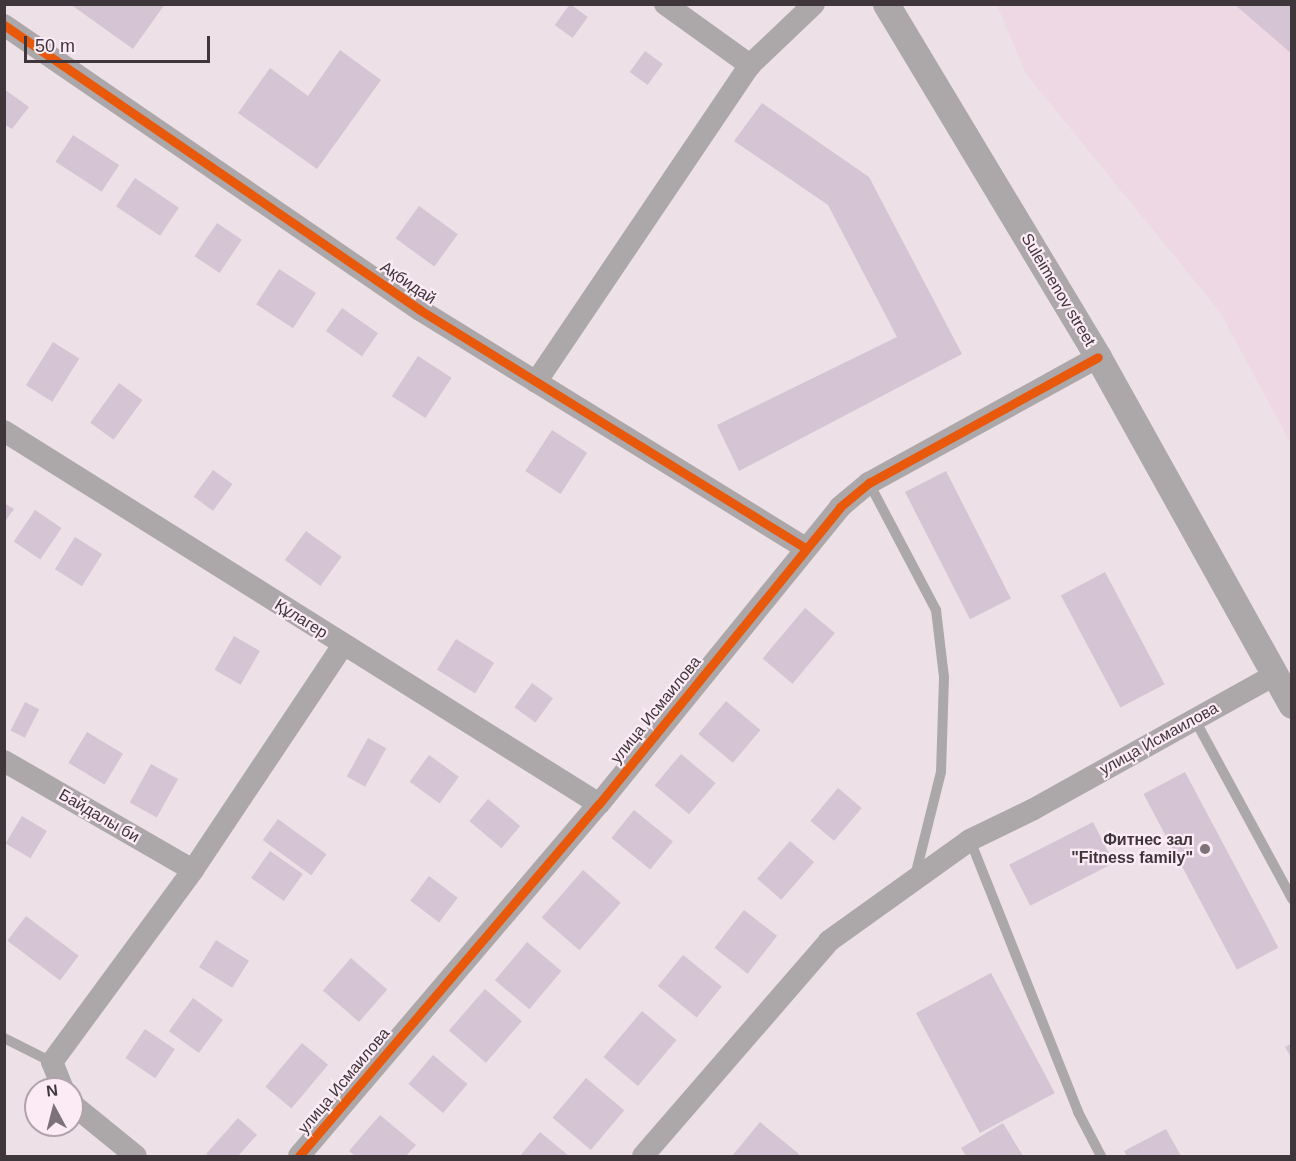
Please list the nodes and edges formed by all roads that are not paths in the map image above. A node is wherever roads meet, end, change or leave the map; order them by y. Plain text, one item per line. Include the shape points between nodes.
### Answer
1 (665, 4) edge
2 (814, 4) edge
3 (886, 4) edge
4 (4, 24) edge
5 (750, 65) junction
6 (1098, 357) junction
7 (536, 382) junction
8 (4, 431) edge
9 (869, 483) junction
10 (806, 548) junction
11 (343, 645) junction
12 (1275, 675) junction
13 (1292, 705) edge
14 (1195, 720) junction
15 (4, 761) edge
16 (599, 804) junction
17 (970, 840) junction
18 (194, 870) junction
19 (914, 881) junction
20 (1292, 899) edge
21 (4, 1038) edge
22 (52, 1062) junction
23 (58, 1077) edge
24 (84, 1114) edge
25 (136, 1156) edge
26 (299, 1156) edge
27 (643, 1156) edge
28 (1101, 1156) edge

1 - 5 street
2 - 5 street
3 - 6 street, Suleimenov street
4 - 7 street, Ақбидай via 420,310
5 - 7 street
6 - 9 street, улица Исмаилова
6 - 12 street, Suleimenov street
7 - 10 street, Ақбидай
8 - 11 street, Құлагер
9 - 10 street, улица Исмаилова via 840,507
9 - 19 lane via 936,610 944,677 941,772
10 - 16 street, улица Исмаилова
11 - 16 street, Құлагер
11 - 18 street
12 - 13 street, Suleimenov street
12 - 14 street, улица Исмаилова
14 - 17 street, улица Исмаилова
14 - 20 lane
15 - 18 street, Байдалы би
16 - 26 street, улица Исмаилова
17 - 19 street, улица Исмаилова
17 - 28 lane via 1078,1112
18 - 22 street
19 - 27 street, улица Исмаилова via 829,941
21 - 22 lane
22 - 23 street
24 - 25 street

